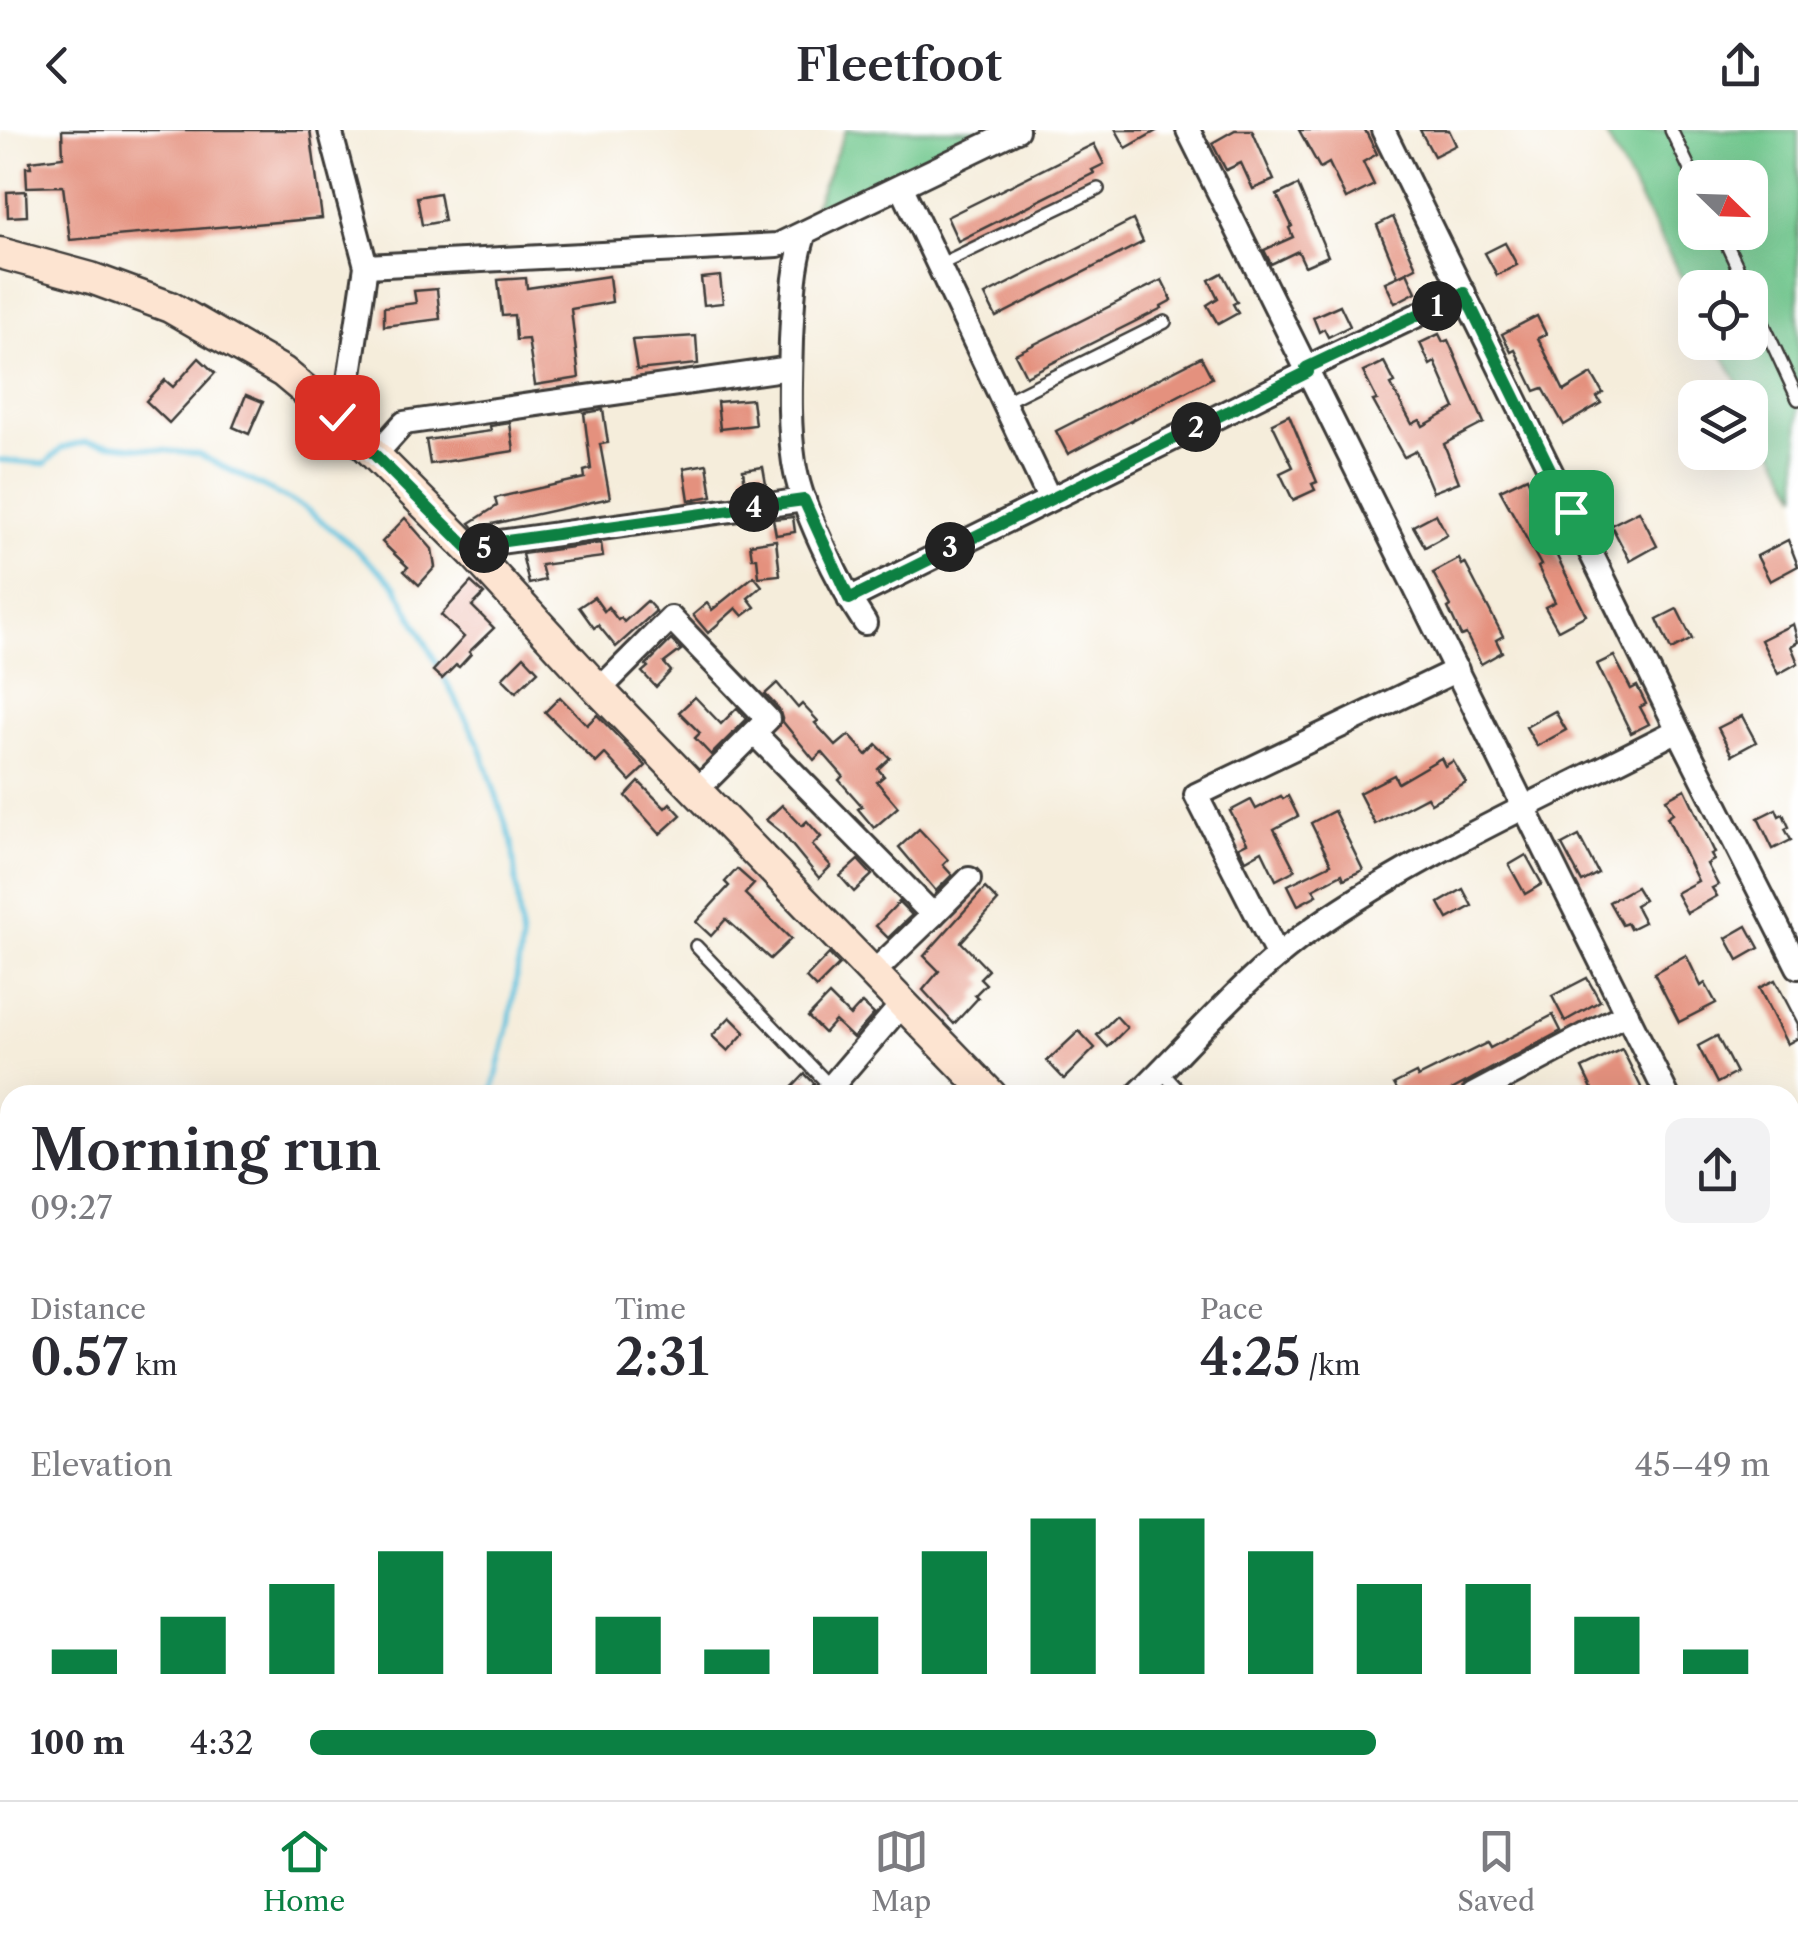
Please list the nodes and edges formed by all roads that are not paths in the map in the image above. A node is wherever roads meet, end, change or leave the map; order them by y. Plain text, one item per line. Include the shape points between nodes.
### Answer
1 (330, 130) edge
2 (1016, 130) edge
3 (1188, 130) edge
4 (1383, 130) edge
5 (1671, 130) edge
6 (1685, 160) edge
7 (902, 188) junction
8 (1098, 189) dead end
9 (804, 234) junction
10 (0, 253) edge
11 (366, 266) junction
12 (939, 266) junction
13 (1464, 293) junction
14 (1165, 322) dead end
15 (1768, 334) edge
16 (790, 368) junction
17 (1307, 370) junction
18 (1798, 399) edge
19 (1004, 402) junction
20 (337, 417) junction
21 (376, 454) junction
22 (1049, 498) junction
23 (804, 500) junction
24 (473, 553) junction
25 (849, 599) junction
26 (864, 623) dead end
27 (1457, 670) junction
28 (599, 690) junction
29 (1678, 730) junction
30 (754, 733) junction
31 (698, 789) junction
32 (1526, 809) junction
33 (969, 879) dead end
34 (934, 915) junction
35 (696, 946) dead end
36 (1278, 956) junction
37 (1798, 967) edge
38 (874, 972) junction
39 (904, 1003) junction
40 (1628, 1012) junction
41 (1161, 1072) junction
42 (823, 1085) edge
43 (833, 1085) edge
44 (982, 1085) edge
45 (1147, 1085) edge
46 (1173, 1085) edge
47 (1491, 1085) edge
48 (1662, 1085) edge

1 - 11 street
2 - 7 street
3 - 17 street
4 - 13 street
5 - 6 lane
7 - 9 street
7 - 12 street
8 - 12 lane
9 - 11 street via 748,248
9 - 16 street via 794,266
10 - 20 street via 170,306 282,372
11 - 20 street
12 - 19 street
13 - 17 street
13 - 29 street
14 - 19 lane
15 - 18 lane
16 - 21 street via 404,423
16 - 23 street via 794,466
17 - 22 street
17 - 27 street
19 - 22 street
20 - 21 street
21 - 24 street
22 - 25 street
23 - 24 street via 492,543
23 - 25 street
24 - 28 street
25 - 26 street
27 - 32 street
27 - 36 street via 1196,794
28 - 30 street via 671,618 768,719
28 - 31 street
29 - 32 street
29 - 37 street
30 - 31 street
30 - 34 street
31 - 38 street
32 - 36 street via 1379,886
32 - 40 street
33 - 34 street
34 - 38 street
35 - 42 lane
36 - 41 street
38 - 39 street
39 - 43 street
39 - 44 street
40 - 47 street
40 - 48 street
41 - 45 street
41 - 46 lane

